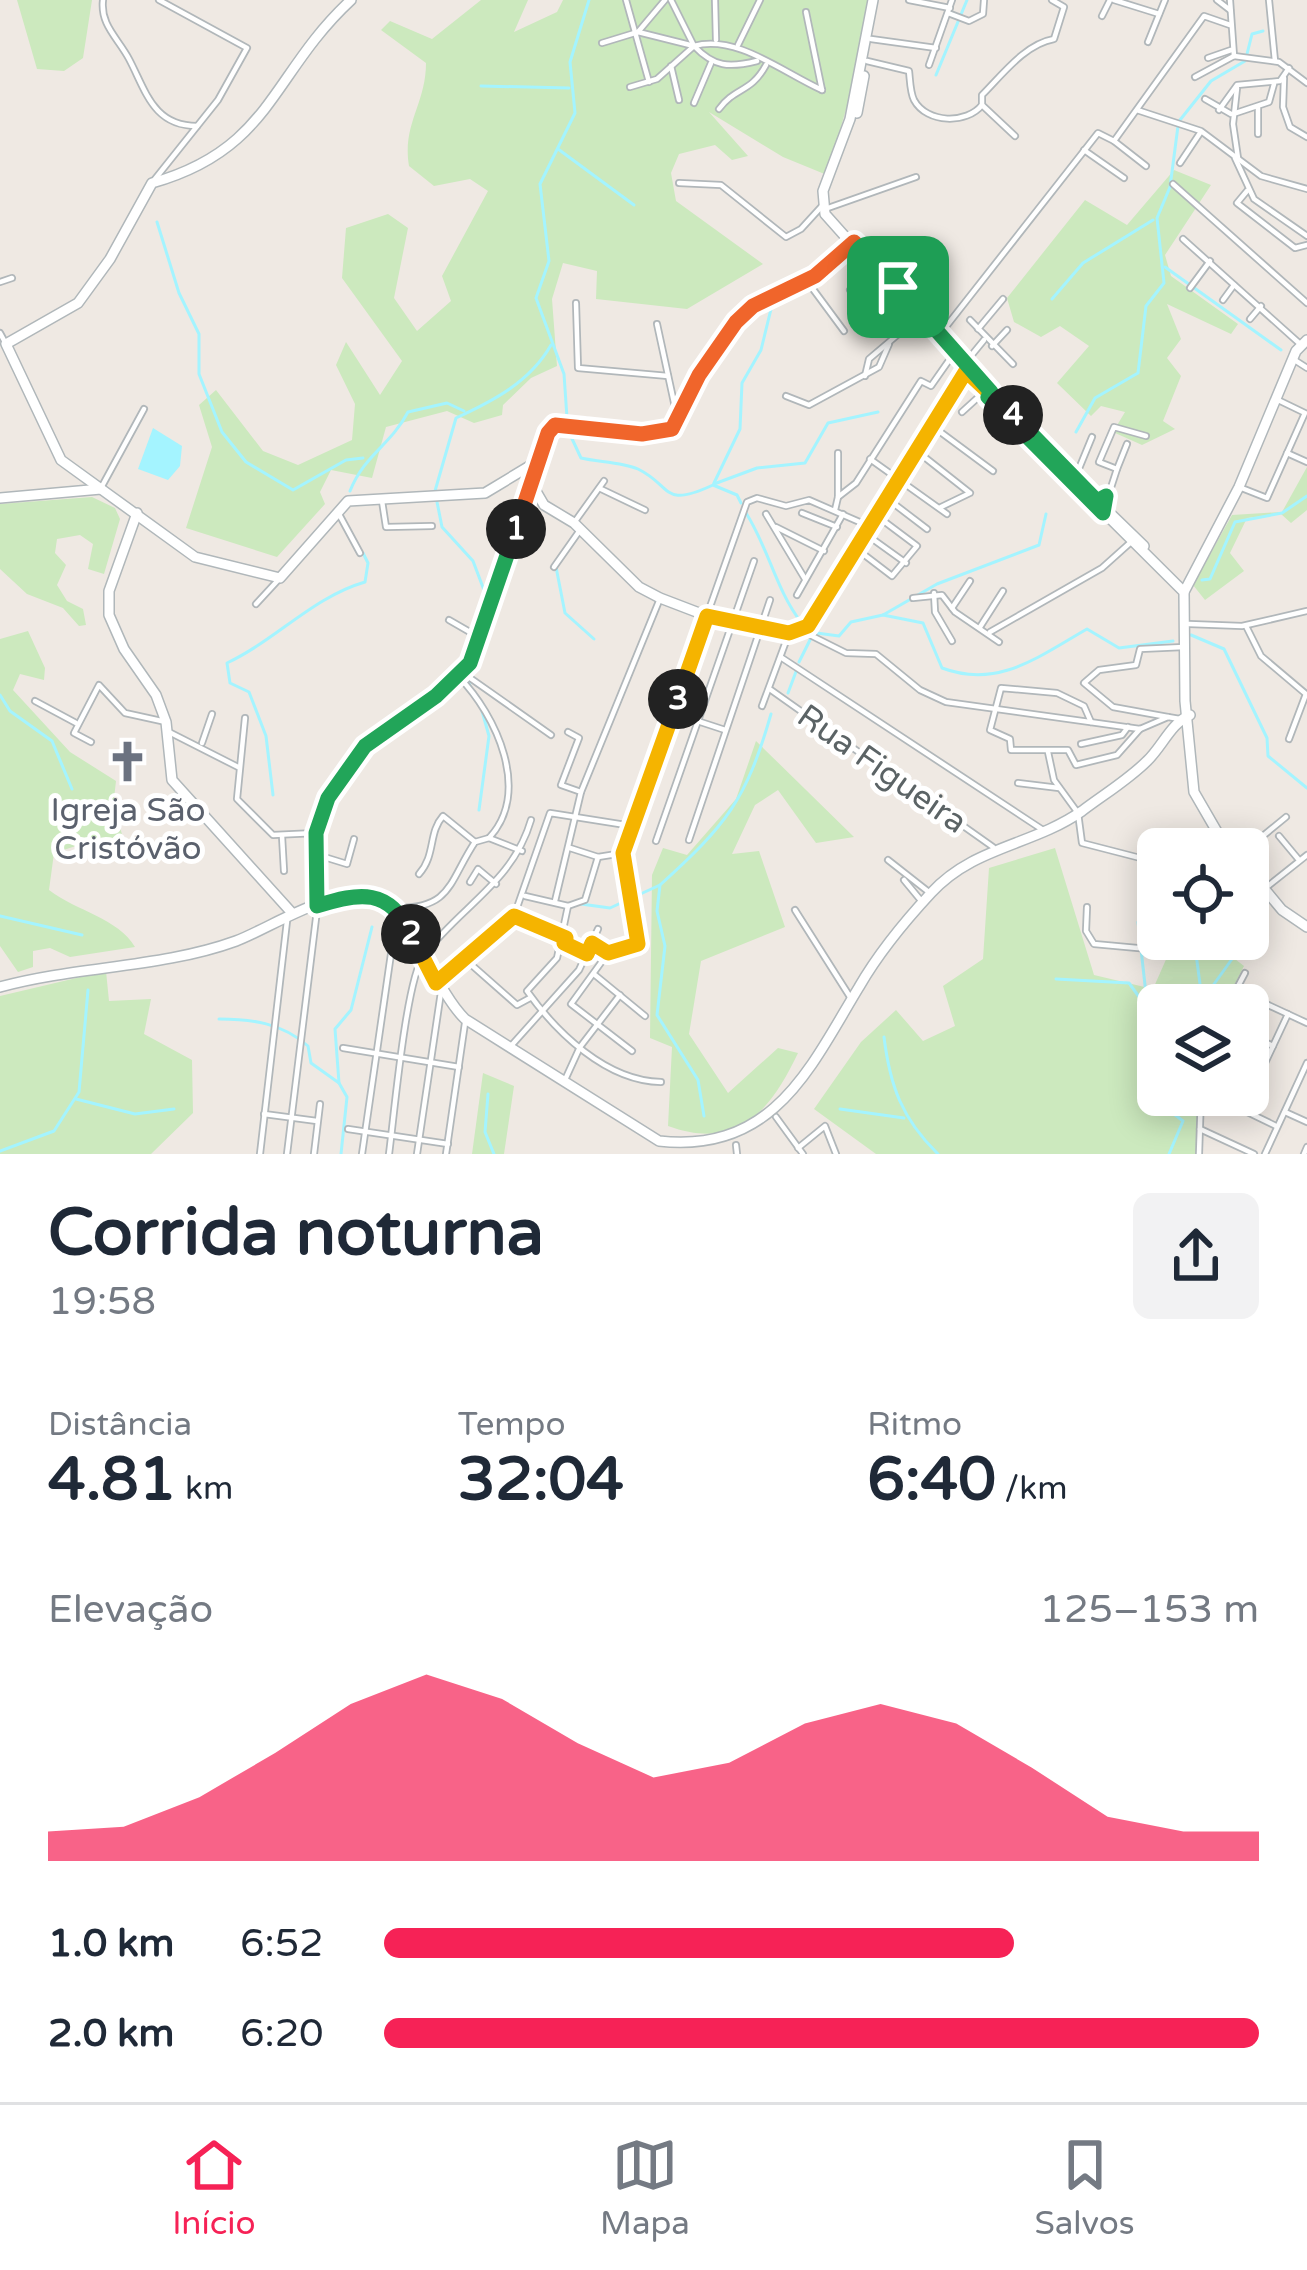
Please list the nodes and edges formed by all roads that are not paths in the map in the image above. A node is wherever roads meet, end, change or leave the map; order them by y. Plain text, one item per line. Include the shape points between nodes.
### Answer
1 (103, 0) edge
2 (159, 0) edge
3 (351, 0) edge
4 (626, 0) edge
5 (668, 0) edge
6 (715, 0) edge
7 (760, 0) edge
8 (875, 0) edge
9 (909, 0) edge
10 (952, 0) edge
11 (984, 0) edge
12 (1052, 0) edge
13 (1112, 0) edge
14 (1165, 0) edge
15 (1217, 0) edge
16 (1230, 0) edge
17 (1268, 0) edge
18 (1229, 10) junction
19 (949, 11) junction
20 (806, 13) dead end
21 (1159, 14) junction
22 (1102, 16) dead end
23 (1230, 25) junction
24 (638, 32) junction
25 (872, 39) junction
26 (716, 40) junction
27 (1148, 42) dead end
28 (602, 43) dead end
29 (738, 45) junction
30 (694, 46) junction
31 (937, 48) junction
32 (1232, 53) junction
33 (1208, 58) dead end
34 (757, 61) junction
35 (1275, 61) junction
36 (867, 62) junction
37 (711, 63) junction
38 (766, 65) junction
39 (929, 65) dead end
40 (671, 66) junction
41 (1288, 68) junction
42 (1195, 77) dead end
43 (1284, 78) junction
44 (649, 82) junction
45 (1274, 82) junction
46 (1307, 82) edge
47 (1237, 85) junction
48 (630, 87) dead end
49 (858, 95) junction
50 (1205, 98) dead end
51 (679, 100) dead end
52 (694, 103) dead end
53 (982, 105) junction
54 (1258, 108) junction
55 (719, 109) dead end
56 (1137, 110) junction
57 (1219, 110) junction
58 (1234, 113) junction
59 (196, 126) junction
60 (1202, 131) junction
61 (1258, 134) dead end
62 (1015, 136) dead end
63 (1307, 137) edge
64 (1114, 141) junction
65 (1084, 150) junction
66 (1237, 158) junction
67 (1180, 164) dead end
68 (1146, 166) dead end
69 (916, 177) dead end
70 (1124, 178) dead end
71 (152, 183) junction
72 (679, 183) dead end
73 (1173, 184) dead end
74 (1307, 189) edge
75 (1248, 190) junction
76 (823, 210) junction
77 (1307, 236) edge
78 (1183, 238) dead end
79 (852, 243) junction
80 (1307, 245) edge
81 (1210, 261) junction
82 (12, 278) dead end
83 (862, 279) dead end
84 (807, 280) junction
85 (0, 282) edge
86 (1235, 284) junction
87 (892, 287) junction
88 (1190, 288) dead end
89 (1003, 299) dead end
90 (1223, 300) dead end
91 (576, 303) dead end
92 (1307, 303) edge
93 (1261, 306) junction
94 (864, 308) junction
95 (920, 315) junction
96 (852, 317) dead end
97 (1250, 319) dead end
98 (970, 320) dead end
99 (657, 324) dead end
100 (978, 329) junction
101 (1007, 330) dead end
102 (844, 331) dead end
103 (0, 333) edge
104 (941, 333) junction
105 (984, 340) junction
106 (1304, 342) edge
107 (6, 344) junction
108 (889, 344) junction
109 (992, 346) junction
110 (952, 355) junction
111 (1293, 358) junction
112 (1013, 364) dead end
113 (967, 366) junction
114 (1307, 368) edge
115 (668, 376) junction
116 (865, 376) junction
117 (988, 393) junction
118 (786, 396) dead end
119 (1276, 399) junction
120 (144, 409) dead end
121 (962, 412) dead end
122 (679, 424) junction
123 (930, 424) junction
124 (1146, 436) dead end
125 (1092, 437) dead end
126 (1127, 444) dead end
127 (914, 449) junction
128 (838, 453) dead end
129 (1287, 453) junction
130 (1084, 457) junction
131 (870, 459) junction
132 (538, 461) junction
133 (1099, 462) junction
134 (1307, 462) edge
135 (1117, 469) junction
136 (994, 471) dead end
137 (1078, 471) dead end
138 (899, 476) junction
139 (530, 481) junction
140 (604, 482) dead end
141 (1239, 487) junction
142 (599, 488) junction
143 (101, 489) junction
144 (382, 497) junction
145 (838, 497) junction
146 (886, 498) junction
147 (0, 499) edge
148 (1102, 505) junction
149 (941, 508) junction
150 (645, 510) dead end
151 (835, 510) junction
152 (338, 512) junction
153 (137, 513) junction
154 (802, 513) dead end
155 (766, 514) dead end
156 (843, 514) junction
157 (947, 514) dead end
158 (432, 526) dead end
159 (577, 526) junction
160 (872, 526) junction
161 (776, 527) junction
162 (838, 527) junction
163 (927, 529) dead end
164 (1131, 542) junction
165 (858, 550) junction
166 (824, 551) junction
167 (360, 554) dead end
168 (754, 561) dead end
169 (905, 563) junction
170 (554, 567) dead end
171 (280, 578) junction
172 (806, 579) junction
173 (970, 581) dead end
174 (1185, 590) junction
175 (1003, 591) dead end
176 (934, 593) junction
177 (796, 595) dead end
178 (660, 598) junction
179 (913, 598) dead end
180 (770, 600) dead end
181 (256, 604) dead end
182 (952, 608) junction
183 (1307, 611) edge
184 (707, 616) junction
185 (448, 620) dead end
186 (734, 623) junction
187 (1189, 624) junction
188 (1246, 626) junction
189 (980, 627) junction
190 (762, 629) junction
191 (795, 632) junction
192 (990, 632) junction
193 (482, 638) junction
194 (952, 641) dead end
195 (999, 642) dead end
196 (1186, 642) junction
197 (782, 658) junction
198 (463, 675) junction
199 (770, 690) junction
200 (1306, 694) edge
201 (35, 701) dead end
202 (761, 706) dead end
203 (995, 710) junction
204 (673, 713) junction
205 (212, 714) dead end
206 (1181, 717) junction
207 (245, 718) dead end
208 (76, 723) junction
209 (700, 723) junction
210 (1091, 723) junction
211 (167, 726) junction
212 (1128, 727) junction
213 (1140, 729) junction
214 (726, 731) junction
215 (568, 732) dead end
216 (551, 735) dead end
217 (1289, 739) dead end
218 (92, 742) dead end
219 (201, 744) junction
220 (1081, 744) dead end
221 (1048, 752) junction
222 (238, 767) junction
223 (1018, 783) dead end
224 (1059, 788) junction
225 (580, 792) junction
226 (1078, 813) junction
227 (1286, 817) dead end
228 (575, 818) junction
229 (531, 820) dead end
230 (632, 826) junction
231 (1217, 828) edge
232 (1045, 831) junction
233 (1269, 831) edge
234 (316, 833) junction
235 (282, 836) junction
236 (1279, 836) dead end
237 (354, 838) dead end
238 (489, 838) junction
239 (688, 841) dead end
240 (475, 842) junction
241 (656, 842) dead end
242 (568, 848) junction
243 (993, 848) junction
244 (523, 849) junction
245 (540, 850) junction
246 (623, 853) junction
247 (315, 854) junction
248 (1307, 855) edge
249 (598, 856) junction
250 (1137, 858) edge
251 (888, 860) dead end
252 (1298, 860) junction
253 (463, 861) junction
254 (478, 869) junction
255 (284, 872) dead end
256 (418, 874) dead end
257 (904, 880) dead end
258 (470, 882) dead end
259 (1269, 883) edge
260 (496, 884) junction
261 (525, 896) junction
262 (927, 898) junction
263 (1269, 898) edge
264 (555, 901) junction
265 (317, 906) junction
266 (568, 906) junction
267 (395, 908) junction
268 (1087, 908) dead end
269 (795, 910) dead end
270 (290, 914) junction
271 (514, 916) junction
272 (405, 921) junction
273 (598, 929) dead end
274 (1307, 930) edge
275 (565, 940) junction
276 (592, 943) junction
277 (1137, 948) edge
278 (608, 953) junction
279 (587, 954) junction
280 (422, 957) junction
281 (466, 960) junction
282 (1245, 973) dead end
283 (595, 975) junction
284 (1240, 984) edge
285 (0, 987) edge
286 (438, 988) junction
287 (529, 994) junction
288 (620, 995) junction
289 (852, 1000) junction
290 (1269, 1005) edge
291 (541, 1010) junction
292 (1288, 1014) junction
293 (645, 1016) dead end
294 (465, 1019) junction
295 (1307, 1023) edge
296 (595, 1025) junction
297 (1269, 1044) edge
298 (1273, 1046) junction
299 (580, 1047) junction
300 (343, 1048) dead end
301 (508, 1048) junction
302 (632, 1051) dead end
303 (376, 1054) junction
304 (1269, 1055) edge
305 (403, 1059) junction
306 (431, 1063) junction
307 (1307, 1063) edge
308 (459, 1067) junction
309 (564, 1082) junction
310 (661, 1082) dead end
311 (320, 1104) dead end
312 (1283, 1112) junction
313 (263, 1114) junction
314 (1200, 1116) edge
315 (1256, 1116) edge
316 (290, 1117) junction
317 (776, 1118) junction
318 (317, 1121) junction
319 (1307, 1122) edge
320 (1276, 1126) junction
321 (1200, 1129) junction
322 (348, 1130) dead end
323 (365, 1132) junction
324 (391, 1136) junction
325 (419, 1140) junction
326 (448, 1144) junction
327 (737, 1150) edge
328 (801, 1151) edge
329 (260, 1154) edge
330 (287, 1154) edge
331 (314, 1154) edge
332 (362, 1154) edge
333 (388, 1154) edge
334 (416, 1154) edge
335 (446, 1154) edge
336 (836, 1154) edge
337 (1199, 1154) edge
338 (1254, 1154) edge
339 (1264, 1154) edge

1 - 59 street via 104,21 158,112 175,126
2 - 59 street via 247,48
3 - 71 main road via 307,44 276,100 222,154
4 - 24 street
5 - 24 street
5 - 30 street
6 - 26 street
7 - 29 street
8 - 25 main road
8 - 49 main road
9 - 19 street
10 - 19 street
11 - 19 street via 983,14 969,21
12 - 53 street via 1064,7 1054,39 1006,70
13 - 21 street
13 - 22 street
14 - 21 street
15 - 18 street
16 - 18 street
17 - 35 street
18 - 23 street
19 - 31 street
20 - 38 street via 822,91
21 - 27 street
23 - 32 street
23 - 56 street via 1204,16
24 - 28 street
24 - 30 street
24 - 44 street
25 - 31 street
25 - 36 main road
26 - 29 street
26 - 30 street
29 - 34 street
30 - 37 street
30 - 40 street
31 - 39 street
32 - 33 street
32 - 35 street
32 - 42 street
34 - 37 street
34 - 38 street
35 - 41 street
36 - 49 main road
36 - 53 street via 908,71 913,98 940,115 966,120
37 - 52 street
38 - 55 street via 751,89
40 - 44 street
40 - 51 street
41 - 43 street
41 - 46 street
43 - 45 street
43 - 63 street via 1290,127
44 - 48 street
45 - 47 street
45 - 54 street via 1269,102
47 - 57 street
47 - 58 street
49 - 76 main road
50 - 57 street
53 - 62 street
54 - 58 street
54 - 61 street
56 - 60 street
56 - 64 street
57 - 58 street
58 - 66 street
59 - 71 street
60 - 66 street
60 - 67 street
64 - 65 street via 1099,132
64 - 68 street
65 - 70 street
65 - 104 street
66 - 74 street via 1262,176
66 - 75 street
69 - 76 street
71 - 107 main road via 78,303
72 - 76 street via 721,185 781,236
73 - 92 street
75 - 77 street
75 - 80 street via 1237,203 1276,238
76 - 79 main road
78 - 81 street
79 - 84 main road
79 - 87 main road
79 - 95 main road
81 - 86 street
81 - 88 street
82 - 85 street
83 - 94 street via 850,290
84 - 102 street
84 - 122 main road via 736,322 699,375
86 - 90 street
86 - 93 street
87 - 94 street
87 - 95 main road
89 - 100 street
91 - 115 street via 578,368
93 - 97 street
93 - 106 street
94 - 96 street
95 - 104 main road
95 - 108 street
95 - 110 main road
98 - 100 street
99 - 115 street
100 - 105 street
101 - 109 street
103 - 107 street
104 - 113 main road
105 - 109 street
105 - 113 street
106 - 111 main road
107 - 143 main road via 58,457
108 - 116 street
108 - 116 street via 868,359
109 - 112 street
110 - 113 main road
110 - 131 street via 932,385 922,381
111 - 114 street
111 - 119 main road
113 - 117 main road
113 - 123 main road
115 - 122 street
116 - 118 street via 809,406
117 - 121 street
117 - 148 main road
119 - 129 street via 1305,411
119 - 141 main road
120 - 143 street
122 - 132 main road via 642,434 559,424
123 - 127 main road
123 - 136 street
124 - 133 street via 1116,424
125 - 130 street
126 - 135 street
127 - 138 main road
127 - 149 street via 970,490
128 - 145 street
129 - 134 street
129 - 141 street via 1267,498
130 - 133 street
130 - 137 street
131 - 138 street
131 - 145 street
132 - 139 main road
132 - 144 main road via 485,493
133 - 135 street
135 - 148 street
138 - 146 main road
138 - 149 street
139 - 159 main road via 544,505
139 - 193 main road
140 - 142 street
141 - 174 main road
142 - 150 street
142 - 159 street
143 - 147 main road
143 - 153 main road
144 - 152 main road via 347,501
144 - 158 street via 386,527
145 - 151 street
146 - 160 main road
146 - 163 street
148 - 164 main road
148 - 174 main road
149 - 157 street
151 - 156 street
151 - 184 street via 809,500 747,502
152 - 167 street
152 - 171 main road
153 - 171 main road via 196,557
153 - 211 main road via 109,591 109,615
154 - 162 street
155 - 161 street
156 - 160 street
156 - 162 street
159 - 170 street
159 - 178 main road
160 - 165 main road
160 - 169 street
160 - 169 street via 917,546
161 - 166 street
161 - 172 street
162 - 166 street
164 - 174 main road
164 - 192 street via 1102,568
165 - 169 street via 892,576
165 - 191 main road via 820,611
166 - 172 street
168 - 186 street
171 - 181 street
172 - 177 street
173 - 182 street
174 - 187 main road
174 - 196 main road
175 - 189 street
176 - 179 street
176 - 182 street
176 - 194 street
178 - 184 main road
178 - 225 street
180 - 190 street
182 - 189 street
183 - 188 street
184 - 186 main road
184 - 204 street
185 - 193 street
186 - 190 main road
186 - 209 street
187 - 188 street
187 - 196 main road
188 - 200 street via 1262,656
189 - 192 street
190 - 191 main road
190 - 214 street
191 - 197 street
191 - 203 street via 876,654 931,697
192 - 195 street
193 - 198 main road
196 - 206 main road
196 - 206 street via 1140,649 1136,665 1099,670 1084,683 1113,706
197 - 199 street
197 - 232 street
198 - 216 street
198 - 234 main road via 365,747 328,798
198 - 238 street via 509,768 503,815
199 - 202 street
199 - 243 street, Rua Figueira
200 - 217 street
201 - 208 street
203 - 210 street
203 - 210 street via 999,689 1057,693 1084,706
203 - 221 street via 990,730 1010,739 1010,750
204 - 209 street
204 - 230 street
205 - 219 street
206 - 213 street
206 - 226 main road via 1148,760
206 - 231 main road via 1194,792
207 - 222 street
208 - 211 street via 101,685 125,713
208 - 218 street via 74,735
209 - 214 street
209 - 241 street
210 - 212 street
211 - 219 street
211 - 270 main road via 179,794
212 - 213 street
212 - 220 street
213 - 221 street via 1117,755 1076,765 1068,751
214 - 239 street
215 - 225 street via 578,738 561,785
219 - 222 street
221 - 224 street
222 - 235 street via 237,799
223 - 224 street
224 - 226 street
225 - 228 street
226 - 232 main road
226 - 250 street via 1082,843
227 - 233 street
228 - 230 street
228 - 242 street
228 - 245 street via 550,812
229 - 244 street
230 - 246 street
232 - 243 main road
234 - 235 street
234 - 247 main road
235 - 255 street
236 - 252 street
237 - 247 street via 347,865
238 - 240 street
238 - 244 street
240 - 253 street
240 - 256 street via 443,816 431,859
242 - 249 street
242 - 264 street
243 - 262 main road via 953,870
244 - 245 street
244 - 260 street
245 - 261 street
246 - 249 street
246 - 278 street via 638,944
247 - 265 main road
248 - 252 street
249 - 266 street via 585,900
251 - 262 street
252 - 259 street
253 - 254 street
253 - 267 street via 440,901
254 - 258 street
254 - 260 street
257 - 262 street
260 - 280 street
261 - 264 street
261 - 271 street
262 - 289 main road
263 - 274 main road
264 - 266 street
265 - 267 main road via 366,894
265 - 270 main road
265 - 316 street
266 - 275 street
267 - 272 main road
268 - 277 street via 1094,944
269 - 289 street
270 - 285 main road via 216,947
270 - 313 street
271 - 275 street
271 - 281 street
272 - 280 main road
272 - 303 street via 393,940
273 - 276 street
275 - 279 street
275 - 287 street
276 - 278 street
276 - 279 street
278 - 283 street
279 - 291 street
280 - 286 main road
280 - 305 street
281 - 286 street
281 - 287 street via 517,1006
282 - 284 street
283 - 288 street
283 - 296 street via 571,1006
286 - 294 main road
286 - 306 street
287 - 291 street
288 - 293 street
288 - 296 street
289 - 317 main road via 816,1067
290 - 292 street
291 - 299 street
291 - 301 street
292 - 295 street
292 - 298 street
294 - 301 main road
294 - 308 street
296 - 299 street
296 - 302 street
297 - 298 street
298 - 304 street
299 - 309 street
299 - 310 street via 639,1082
300 - 303 street
301 - 309 main road
303 - 305 street
303 - 323 street
305 - 306 street
305 - 324 street
306 - 308 street
306 - 325 street
307 - 312 street
308 - 326 street
309 - 327 main road via 670,1145
311 - 318 street
312 - 319 street
312 - 320 street
313 - 316 street
313 - 329 street
314 - 321 street
315 - 320 street
316 - 318 street
316 - 330 street
317 - 327 main road
317 - 328 street
318 - 331 street
320 - 339 street
321 - 337 street
321 - 338 street
322 - 323 street
323 - 324 street
323 - 332 street
324 - 325 street
324 - 333 street
325 - 326 street
325 - 334 street
326 - 335 street
328 - 336 street via 824,1126

